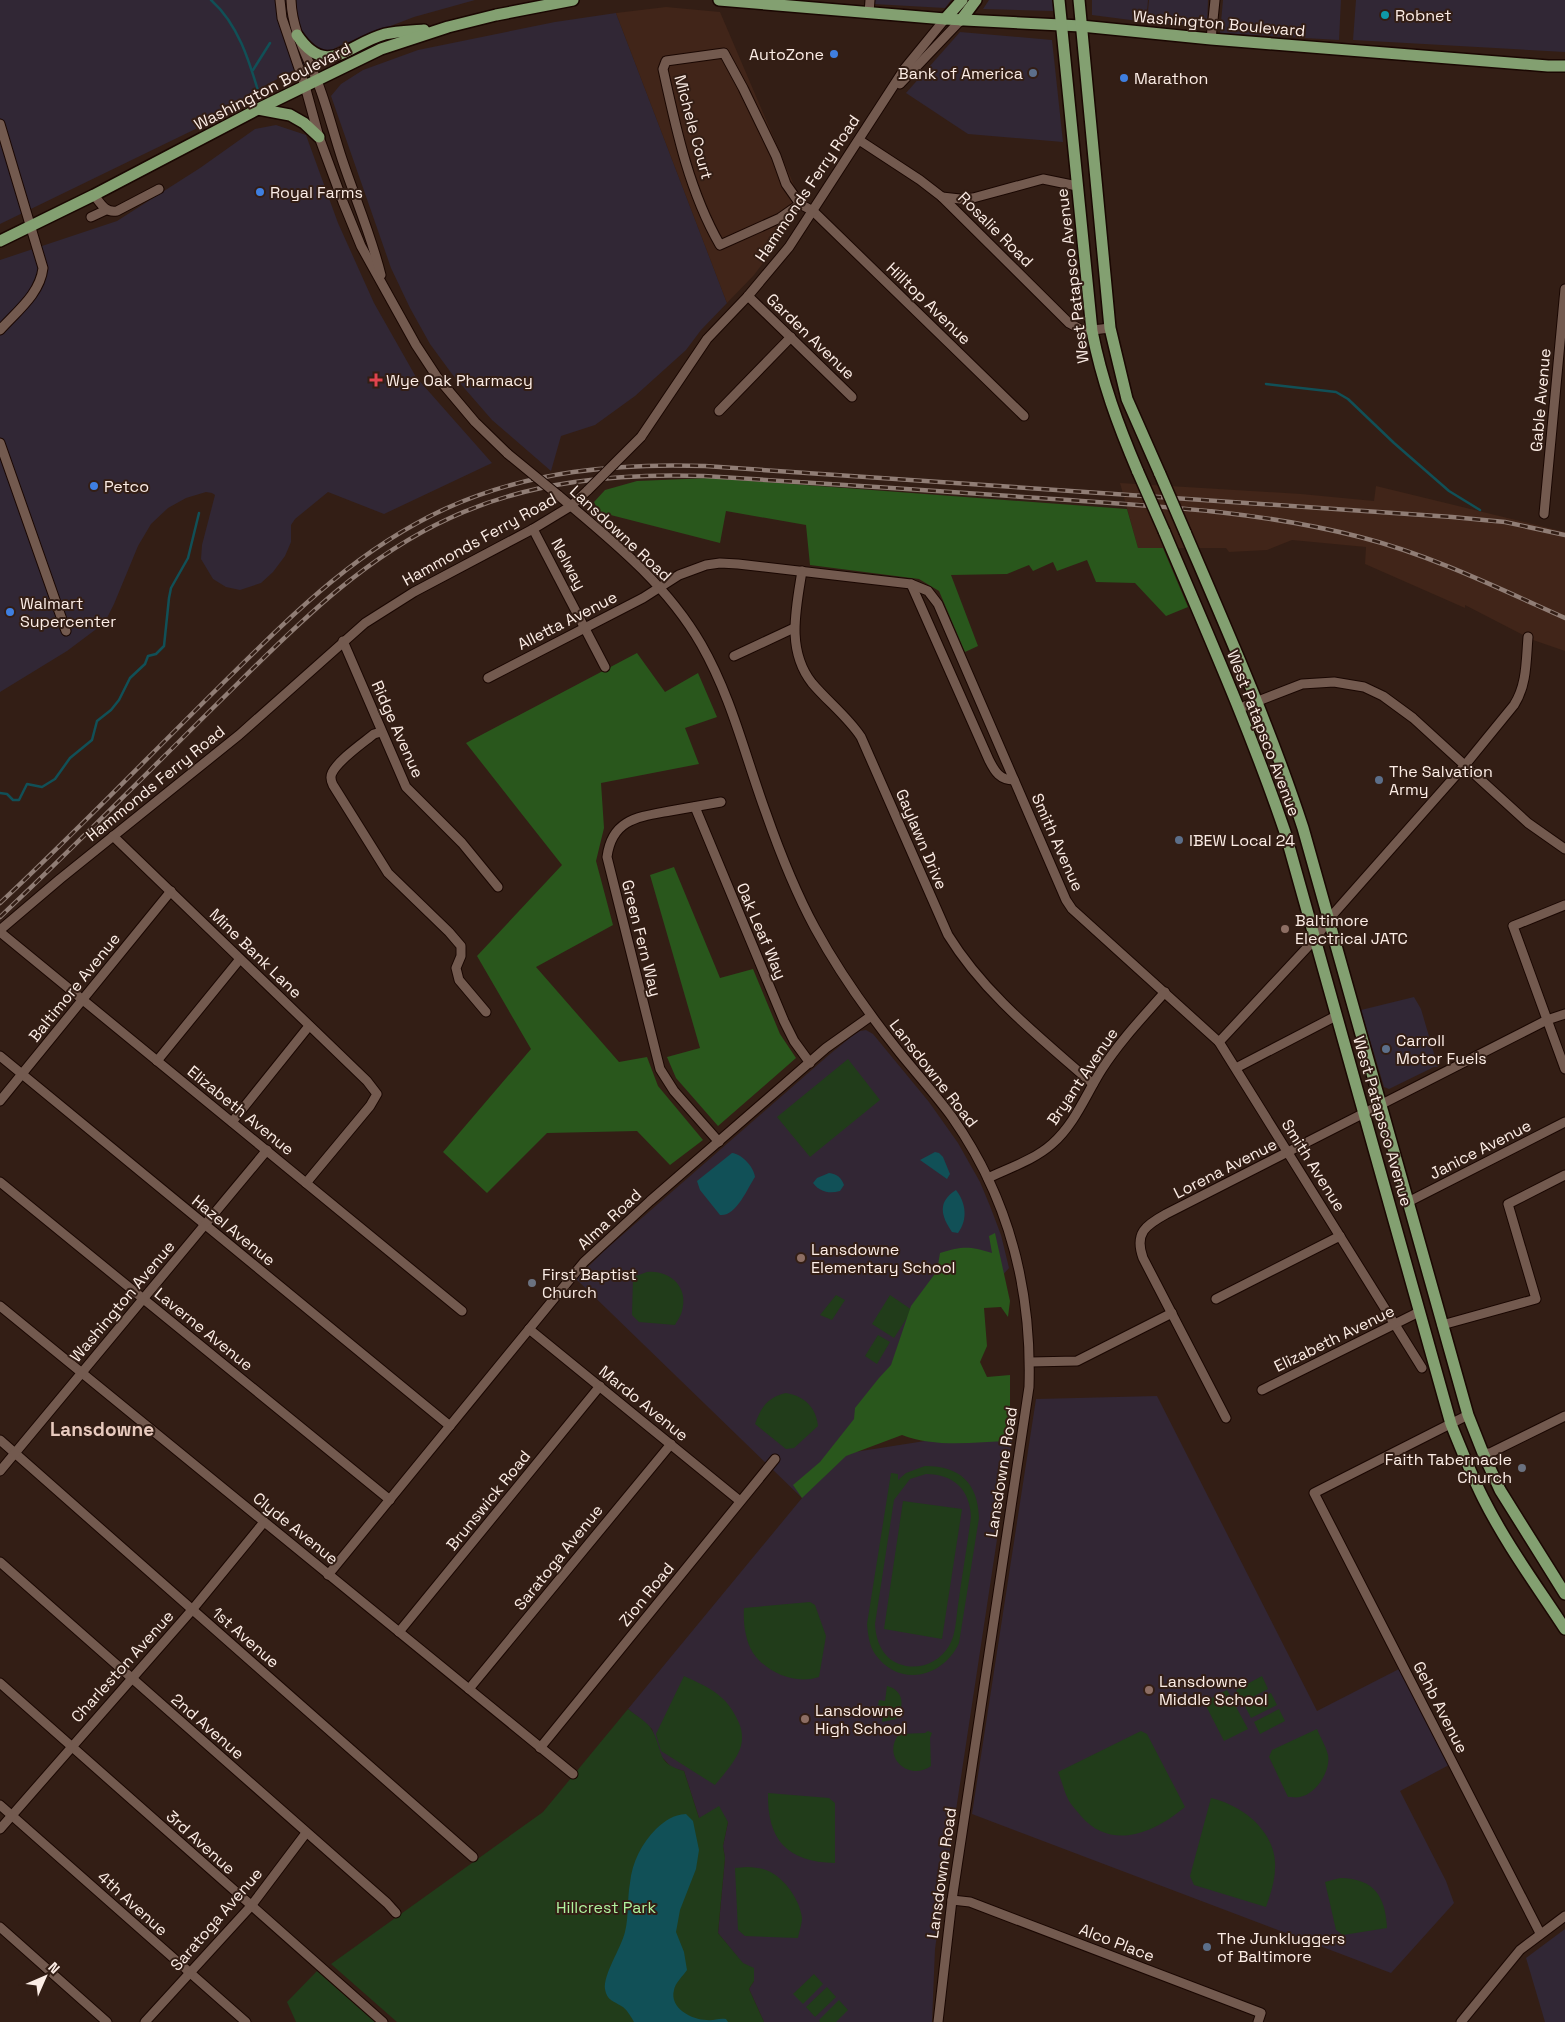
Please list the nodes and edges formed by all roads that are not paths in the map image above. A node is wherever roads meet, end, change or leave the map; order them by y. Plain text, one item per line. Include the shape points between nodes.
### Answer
1 (280, 0) edge
2 (291, 0) edge
3 (573, 0) edge
4 (720, 0) edge
5 (870, 0) edge
6 (962, 0) edge
7 (976, 0) edge
8 (1060, 0) edge
9 (1079, 0) edge
10 (1215, 0) edge
11 (869, 13) junction
12 (945, 20) junction
13 (961, 20) junction
14 (1061, 25) junction
15 (1081, 26) junction
16 (448, 27) junction
17 (297, 35) junction
18 (1211, 39) junction
19 (1565, 66) edge
20 (317, 80) junction
21 (304, 86) junction
22 (889, 95) junction
23 (258, 109) junction
24 (0, 124) edge
25 (319, 137) junction
26 (859, 140) junction
27 (1077, 186) junction
28 (159, 189) dead end
29 (94, 195) junction
30 (942, 197) junction
31 (800, 204) junction
32 (106, 210) junction
33 (813, 211) junction
34 (91, 217) dead end
35 (30, 227) junction
36 (0, 240) edge
37 (385, 289) junction
38 (1565, 289) edge
39 (748, 296) junction
40 (1563, 324) edge
41 (1110, 328) junction
42 (0, 330) edge
43 (1092, 332) junction
44 (791, 337) junction
45 (852, 397) dead end
46 (719, 411) dead end
47 (1024, 416) dead end
48 (0, 443) edge
49 (570, 506) junction
50 (1544, 514) dead end
51 (533, 529) junction
52 (802, 571) junction
53 (911, 584) junction
54 (659, 587) junction
55 (585, 628) junction
56 (794, 628) junction
57 (66, 631) dead end
58 (1528, 637) dead end
59 (343, 641) junction
60 (734, 656) dead end
61 (605, 667) dead end
62 (488, 678) dead end
63 (1257, 702) junction
64 (1240, 708) junction
65 (381, 732) junction
66 (1465, 765) junction
67 (1014, 780) junction
68 (721, 802) dead end
69 (694, 807) junction
70 (113, 836) junction
71 (1565, 850) edge
72 (498, 887) dead end
73 (171, 891) junction
74 (1565, 905) edge
75 (1328, 920) junction
76 (0, 931) edge
77 (1316, 938) junction
78 (240, 959) junction
79 (1164, 992) junction
80 (83, 1000) junction
81 (486, 1012) dead end
82 (1565, 1014) edge
83 (871, 1016) junction
84 (1336, 1016) junction
85 (1547, 1020) junction
86 (309, 1026) junction
87 (1219, 1042) junction
88 (0, 1056) edge
89 (157, 1061) junction
90 (810, 1063) junction
91 (1236, 1068) junction
92 (1565, 1069) edge
93 (22, 1074) junction
94 (1093, 1084) junction
95 (0, 1101) edge
96 (1381, 1104) junction
97 (1363, 1113) junction
98 (232, 1122) junction
99 (1565, 1122) edge
100 (719, 1142) junction
101 (266, 1150) junction
102 (1288, 1152) junction
103 (1565, 1175) edge
104 (988, 1178) junction
105 (0, 1182) edge
106 (306, 1183) junction
107 (1408, 1202) junction
108 (204, 1225) junction
109 (1340, 1236) junction
110 (1216, 1299) dead end
111 (144, 1300) junction
112 (0, 1306) edge
113 (462, 1311) dead end
114 (1419, 1312) junction
115 (1172, 1313) junction
116 (1394, 1324) junction
117 (1442, 1325) junction
118 (529, 1329) junction
119 (1030, 1362) junction
120 (1422, 1368) dead end
121 (82, 1373) junction
122 (600, 1386) junction
123 (1262, 1390) dead end
124 (1468, 1415) junction
125 (1565, 1416) edge
126 (1226, 1418) dead end
127 (1451, 1424) junction
128 (450, 1426) junction
129 (0, 1440) edge
130 (671, 1444) junction
131 (16, 1453) junction
132 (1483, 1454) junction
133 (775, 1459) dead end
134 (0, 1471) edge
135 (390, 1500) junction
136 (740, 1501) junction
137 (264, 1522) junction
138 (0, 1562) edge
139 (328, 1575) junction
140 (1565, 1594) edge
141 (192, 1610) junction
142 (1565, 1629) edge
143 (399, 1632) junction
144 (131, 1679) junction
145 (0, 1683) edge
146 (469, 1690) junction
147 (71, 1746) junction
148 (540, 1748) junction
149 (573, 1774) dead end
150 (0, 1805) edge
151 (12, 1816) junction
152 (0, 1829) edge
153 (306, 1834) junction
154 (473, 1857) dead end
155 (952, 1900) junction
156 (251, 1906) junction
157 (396, 1913) dead end
158 (1565, 1916) edge
159 (0, 1927) edge
160 (1540, 1933) junction
161 (189, 1973) junction
162 (107, 2022) edge
163 (145, 2022) edge
164 (246, 2022) edge
165 (383, 2022) edge
166 (938, 2022) edge
167 (1258, 2022) edge
168 (1461, 2022) edge

1 - 21 street, Lansdowne Road via 282,18
2 - 17 street, Lansdowne Road
3 - 16 main road, Washington Boulevard
4 - 11 main road, Washington Boulevard
5 - 11 street
6 - 12 main road
7 - 13 main road
8 - 14 main road, West Patapsco Avenue
9 - 15 main road, West Patapsco Avenue
10 - 18 street
11 - 12 main road, Washington Boulevard
12 - 13 main road, Washington Boulevard
12 - 22 street, Hammonds Ferry Road via 919,50
13 - 14 main road, Washington Boulevard
13 - 22 street, Hammonds Ferry Road
14 - 15 main road, Washington Boulevard
14 - 27 main road, West Patapsco Avenue
15 - 18 main road, Washington Boulevard
15 - 41 main road, West Patapsco Avenue
16 - 17 main road via 386,34 330,57 314,54
16 - 20 main road, Washington Boulevard via 381,49
17 - 20 street, Lansdowne Road
18 - 19 main road, Washington Boulevard
20 - 21 main road, Washington Boulevard
20 - 37 street, Lansdowne Road
21 - 23 main road, Washington Boulevard
21 - 25 street, Lansdowne Road
22 - 26 street, Hammonds Ferry Road
23 - 25 main road via 290,114
23 - 29 main road, Washington Boulevard
24 - 35 street
25 - 37 street, Lansdowne Road via 361,246
26 - 30 street, Rosalie Road
26 - 33 street, Hammonds Ferry Road
27 - 30 street via 1043,179 974,198
27 - 43 main road, West Patapsco Avenue
28 - 32 street via 117,211
29 - 32 street
29 - 35 main road, Washington Boulevard
30 - 43 street, Rosalie Road via 1069,323
31 - 31 street, Michele Court via 786,184 776,156 724,54 666,61 663,69 675,126 706,220 720,244 780,218
31 - 33 street, Michele Court
32 - 34 street
33 - 39 street, Hammonds Ferry Road
33 - 47 street, Hilltop Avenue
35 - 36 main road, Washington Boulevard
35 - 42 street via 42,263 42,278 36,290
37 - 49 street, Lansdowne Road, bridge via 437,377 475,422
38 - 40 street, Gable Avenue
39 - 44 street, Garden Avenue
39 - 49 street, Hammonds Ferry Road, bridge via 707,339 641,437
40 - 50 street, Gable Avenue
41 - 43 street
41 - 63 main road, West Patapsco Avenue, bridge via 1127,399
43 - 64 main road, West Patapsco Avenue, bridge via 1110,404
44 - 45 street, Garden Avenue
44 - 46 street
48 - 57 street
49 - 51 street, Hammonds Ferry Road
49 - 54 street, Lansdowne Road
51 - 55 street, Nelway
51 - 59 street, Hammonds Ferry Road via 380,612
52 - 53 street, Smith Avenue
52 - 54 street, Smith Avenue via 720,563 692,569
52 - 56 street, Gaylawn Drive
53 - 67 street, Smith Avenue via 928,591 938,604
53 - 67 street via 989,760 999,776
54 - 55 street, Alletta Avenue
54 - 83 street, Lansdowne Road via 712,665 738,726 765,812 795,888 841,971
55 - 61 street, Nelway
55 - 62 street, Alletta Avenue
56 - 60 street
56 - 94 street, Gaylawn Drive via 806,674 852,724 869,752 939,916 960,954 988,989
58 - 66 street via 1525,677 1519,698
59 - 65 street, Ridge Avenue
59 - 70 street, Hammonds Ferry Road via 239,735
63 - 64 street
63 - 66 street via 1312,682 1364,687 1400,707
63 - 75 main road, West Patapsco Avenue via 1297,810
64 - 77 main road, West Patapsco Avenue via 1282,823
65 - 72 street, Ridge Avenue via 406,787 462,843
65 - 81 street via 374,734 338,765 332,774 333,785 388,873 461,946 462,956 456,968 459,980
66 - 71 street via 1528,822
66 - 75 street
67 - 79 street, Smith Avenue via 1066,900 1080,918
68 - 69 street, Green Fern Way
69 - 90 street, Oak Leaf Way via 784,1021
69 - 100 street, Green Fern Way via 631,820 617,830 607,857 660,1069
70 - 73 street, Mine Bank Lane
70 - 76 street, Hammonds Ferry Road
73 - 78 street, Mine Bank Lane
73 - 80 street, Baltimore Avenue
74 - 85 street via 1513,926
75 - 77 street
75 - 96 main road, West Patapsco Avenue
76 - 80 street, Elizabeth Avenue
77 - 84 main road, West Patapsco Avenue
77 - 87 street
78 - 86 street, Mine Bank Lane
78 - 89 street
79 - 87 street, Smith Avenue
79 - 94 street, Bryant Avenue via 1124,1038
80 - 89 street, Elizabeth Avenue
80 - 93 street, Baltimore Avenue
82 - 85 street, Lorena Avenue
83 - 90 street, Alma Road
83 - 104 street, Lansdowne Road via 952,1117
84 - 91 street
84 - 97 main road, West Patapsco Avenue
85 - 92 street
85 - 96 street, Lorena Avenue
86 - 98 street
86 - 106 street, Mine Bank Lane via 377,1094
87 - 91 street, Smith Avenue
88 - 93 street, Hazel Avenue
89 - 98 street, Elizabeth Avenue
90 - 100 street, Alma Road
91 - 102 street, Smith Avenue
93 - 95 street, Baltimore Avenue
93 - 108 street, Hazel Avenue
94 - 104 street, Bryant Avenue via 1073,1119 1050,1146
96 - 97 street, Lorena Avenue
96 - 107 main road, West Patapsco Avenue
97 - 102 street, Lorena Avenue
97 - 114 main road, West Patapsco Avenue
98 - 101 street, Elizabeth Avenue
99 - 107 street, Janice Avenue
100 - 118 street, Alma Road via 600,1247
101 - 106 street, Elizabeth Avenue
101 - 108 street, Washington Avenue
102 - 109 street, Smith Avenue
102 - 115 street, Lorena Avenue via 1151,1222 1146,1228 1140,1248
103 - 117 street via 1508,1204 1536,1299
104 - 119 street, Lansdowne Road via 1008,1228 1024,1290
105 - 111 street, Laverne Avenue
106 - 113 street, Elizabeth Avenue
107 - 117 main road, West Patapsco Avenue
108 - 111 street, Washington Avenue
108 - 128 street, Hazel Avenue
109 - 110 street
109 - 116 street, Smith Avenue
111 - 121 street, Washington Avenue
111 - 135 street, Laverne Avenue
112 - 121 street, Clyde Avenue
114 - 116 street, Elizabeth Avenue
114 - 127 main road, West Patapsco Avenue
115 - 119 street via 1077,1362
115 - 126 street, Lorena Avenue
116 - 120 street, Smith Avenue
116 - 123 street, Elizabeth Avenue
117 - 124 main road, West Patapsco Avenue
118 - 122 street, Mardo Avenue
118 - 128 street, Alma Road
119 - 155 street, Lansdowne Road via 1025,1414
121 - 131 street, Washington Avenue
121 - 137 street, Clyde Avenue
122 - 130 street, Mardo Avenue
122 - 143 street, Brunswick Road
124 - 127 street
124 - 132 main road, West Patapsco Avenue
125 - 132 street
127 - 142 main road, West Patapsco Avenue via 1484,1500
127 - 160 street, Gehb Avenue via 1314,1493
128 - 135 street, Alma Road
129 - 131 street, 1st Avenue
130 - 136 street, Mardo Avenue
130 - 146 street, Saratoga Avenue
131 - 134 street, Washington Avenue
131 - 141 street, 1st Avenue
132 - 140 main road, West Patapsco Avenue via 1500,1490
133 - 136 street, Zion Road
135 - 139 street, Alma Road
136 - 148 street, Zion Road
137 - 139 street, Clyde Avenue
137 - 141 street, Charleston Avenue
138 - 144 street, 2nd Avenue
139 - 143 street, Clyde Avenue
141 - 144 street, Charleston Avenue
141 - 154 street, 1st Avenue
143 - 146 street, Clyde Avenue
144 - 147 street, Charleston Avenue
144 - 153 street, 2nd Avenue
145 - 147 street, 3rd Avenue
146 - 148 street, Clyde Avenue
147 - 151 street, Charleston Avenue
147 - 156 street, 3rd Avenue
148 - 149 street, Clyde Avenue
150 - 151 street, 4th Avenue
151 - 152 street, Charleston Avenue
151 - 161 street, 4th Avenue
153 - 156 street, Saratoga Avenue
153 - 157 street, 2nd Avenue
155 - 166 street, Lansdowne Road
155 - 167 street, Alco Place via 970,1902 1261,2013
156 - 161 street, Saratoga Avenue
156 - 165 street, 3rd Avenue
158 - 160 street
159 - 162 street
160 - 168 street via 1520,1950
161 - 163 street, Saratoga Avenue
161 - 164 street, 4th Avenue

